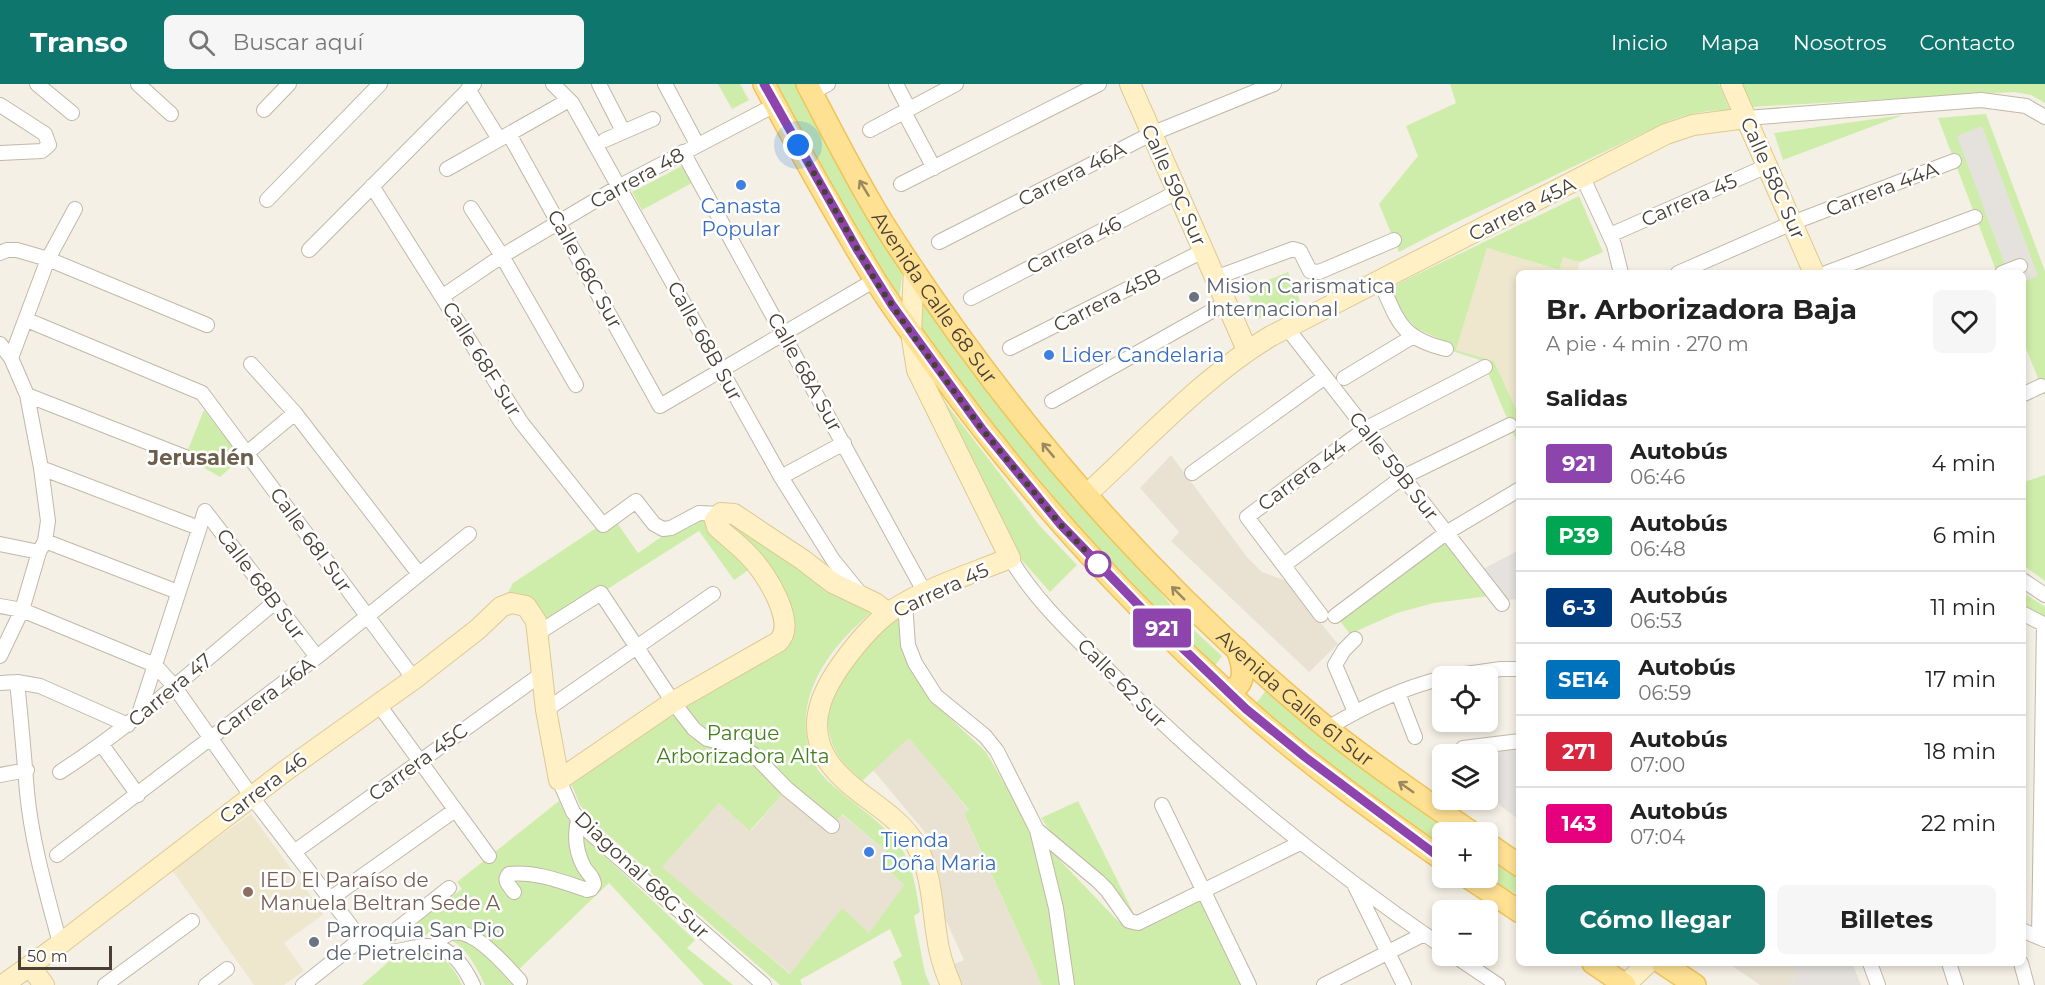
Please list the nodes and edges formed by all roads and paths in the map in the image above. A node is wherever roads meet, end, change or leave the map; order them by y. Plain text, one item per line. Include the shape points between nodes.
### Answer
1 (37, 84) edge
2 (138, 84) edge
3 (289, 84) edge
4 (380, 84) edge
5 (553, 84) edge
6 (599, 84) edge
7 (665, 84) edge
8 (764, 84) edge
9 (896, 84) edge
10 (956, 84) edge
11 (1099, 84) edge
12 (1130, 84) edge
13 (1274, 84) edge
14 (1731, 84) edge
15 (471, 87) edge
16 (815, 87) edge
17 (569, 100) junction
18 (0, 105) edge
19 (775, 105) junction
20 (264, 110) dead end
21 (906, 111) junction
22 (72, 113) dead end
23 (171, 114) dead end
24 (2045, 117) edge
25 (1746, 118) junction
26 (653, 119) dead end
27 (870, 130) dead end
28 (623, 131) junction
29 (1151, 134) junction
30 (504, 136) junction
31 (605, 140) dead end
32 (697, 144) junction
33 (683, 152) junction
34 (0, 153) edge
35 (1954, 161) dead end
36 (1767, 166) junction
37 (933, 168) junction
38 (447, 169) dead end
39 (1583, 178) junction
40 (901, 184) dead end
41 (372, 186) junction
42 (618, 187) junction
43 (1177, 192) junction
44 (267, 200) dead end
45 (471, 208) dead end
46 (75, 209) dead end
47 (1975, 217) dead end
48 (560, 222) junction
49 (1792, 223) junction
50 (888, 230) junction
51 (1610, 235) junction
52 (1394, 240) dead end
53 (939, 242) dead end
54 (857, 249) junction
55 (309, 250) dead end
56 (1203, 251) junction
57 (0, 253) edge
58 (502, 256) junction
59 (48, 260) junction
60 (2020, 266) dead end
61 (914, 269) junction
62 (1620, 270) edge
63 (1685, 270) edge
64 (1813, 270) edge
65 (1834, 270) edge
66 (2010, 270) edge
67 (1215, 278) junction
68 (875, 280) junction
69 (1380, 281) junction
70 (443, 296) junction
71 (971, 298) dead end
72 (1226, 303) junction
73 (27, 320) junction
74 (207, 325) dead end
75 (1287, 328) junction
76 (783, 333) junction
77 (911, 333) junction
78 (1412, 337) junction
79 (0, 344) edge
80 (1010, 348) dead end
81 (1446, 349) dead end
82 (1248, 350) junction
83 (11, 358) junction
84 (251, 364) dead end
85 (1485, 367) dead end
86 (721, 369) junction
87 (1325, 377) junction
88 (1344, 378) dead end
89 (576, 385) dead end
90 (2041, 386) dead end
91 (2026, 393) edge
92 (27, 394) junction
93 (1052, 401) dead end
94 (295, 413) junction
95 (1510, 425) dead end
96 (1365, 429) junction
97 (844, 443) junction
98 (247, 453) junction
99 (185, 457) dead end
100 (41, 468) junction
101 (1192, 473) dead end
102 (781, 477) junction
103 (1403, 477) junction
104 (1516, 491) edge
105 (1086, 495) junction
106 (721, 523) junction
107 (1060, 524) joint
108 (199, 528) junction
109 (1446, 533) junction
110 (469, 534) dead end
111 (0, 544) edge
112 (42, 546) junction
113 (1010, 558) junction
114 (1284, 565) junction
115 (419, 574) junction
116 (2026, 582) edge
117 (178, 592) junction
118 (925, 593) junction
119 (713, 594) dead end
120 (2045, 595) edge
121 (862, 596) junction
122 (274, 602) junction
123 (905, 603) junction
124 (1502, 604) dead end
125 (0, 606) edge
126 (526, 606) joint
127 (22, 610) junction
128 (888, 613) junction
129 (2026, 615) edge
130 (367, 616) junction
131 (2044, 625) edge
132 (538, 633) junction
133 (1355, 639) dead end
134 (637, 647) junction
135 (1237, 649) junction
136 (0, 656) edge
137 (317, 657) junction
138 (155, 664) junction
139 (1498, 669) edge
140 (1516, 669) edge
141 (543, 673) junction
142 (414, 679) junction
143 (1432, 681) edge
144 (17, 682) junction
145 (0, 683) edge
146 (174, 686) junction
147 (1226, 690) junction
148 (1398, 693) junction
149 (673, 702) junction
150 (378, 705) junction
151 (546, 710) junction
152 (1355, 712) junction
153 (133, 721) junction
154 (1328, 728) junction
155 (1415, 737) dead end
156 (211, 738) junction
157 (1516, 741) edge
158 (1496, 744) edge
159 (102, 745) junction
160 (420, 761) junction
161 (27, 770) junction
162 (60, 772) dead end
163 (0, 775) edge
164 (559, 780) junction
165 (138, 795) junction
166 (252, 796) junction
167 (1162, 804) dead end
168 (456, 810) junction
169 (578, 820) junction
170 (1457, 822) edge
171 (832, 826) dead end
172 (1037, 830) junction
173 (1300, 843) junction
174 (1498, 851) edge
175 (294, 852) junction
176 (1432, 852) edge
177 (57, 855) dead end
178 (489, 856) dead end
179 (1516, 863) edge
180 (1354, 884) junction
181 (449, 888) dead end
182 (1484, 888) edge
183 (514, 891) dead end
184 (1204, 891) junction
185 (330, 900) junction
186 (1516, 909) edge
187 (192, 921) dead end
188 (2026, 932) edge
189 (1424, 934) junction
190 (361, 939) junction
191 (1432, 939) edge
192 (2042, 939) edge
193 (60, 944) junction
194 (436, 946) junction
195 (373, 948) junction
196 (1388, 952) junction
197 (30, 966) junction
198 (1470, 966) edge
199 (1598, 966) edge
200 (1644, 966) edge
201 (1667, 966) edge
202 (1688, 966) edge
203 (1871, 966) edge
204 (1950, 966) edge
205 (2022, 966) edge
206 (227, 969) dead end
207 (520, 981) dead end
208 (1624, 981) edge
209 (3, 985) edge
210 (44, 985) edge
211 (105, 985) edge
212 (206, 985) edge
213 (303, 985) edge
214 (472, 985) edge
215 (764, 985) edge
216 (951, 985) edge
217 (1067, 985) edge
218 (1249, 985) edge
219 (1324, 985) edge
220 (1404, 985) edge
221 (1498, 985) edge
222 (1696, 985) edge
223 (1878, 985) edge
224 (1956, 985) edge
225 (2027, 985) edge

1 - 22 street
2 - 23 street
3 - 20 street
4 - 44 street
5 - 17 street, Calle 68B Sur
6 - 28 street
7 - 32 street
8 - 19 main road, Avenida Calle 68 Sur
9 - 21 street
10 - 21 street
11 - 37 street
12 - 29 street, Calle 59C Sur
13 - 29 street, Carrera 46A
14 - 25 street, Calle 58C Sur
15 - 30 street, Calle 68C Sur
15 - 41 street
50 -> 16 main road, Avenida Calle 68 Sur
17 - 30 street
17 - 42 street, Calle 68B Sur
18 - 34 street via 45,134 49,145 42,151
19 - 32 street, Carrera 48
19 - 54 main road, Avenida Calle 68 Sur
21 - 27 street
21 - 37 street
24 - 25 street, Carrera 45A via 2026,106 1981,100
25 - 36 street, Calle 58C Sur
25 - 39 street, Carrera 45A via 1693,125 1666,134
26 - 28 street
28 - 31 street
29 - 43 street, Calle 59C Sur
29 - 53 street, Carrera 46A
30 - 38 street
30 - 48 street, Calle 68C Sur
32 - 33 street, Carrera 48
33 - 42 street, Carrera 48
33 - 76 street, Calle 68A Sur
35 - 49 street, Carrera 44A
36 - 49 street, Calle 58C Sur
36 - 51 street, Carrera 45
37 - 40 street
39 - 51 street
39 - 69 street, Carrera 45A
41 - 55 street
41 - 70 street, Calle 68F Sur
42 - 48 street, Carrera 48
42 - 86 street, Calle 68B Sur
43 - 56 street, Calle 59C Sur
43 - 71 street, Carrera 46
45 - 58 street
46 - 59 street
47 - 65 street
48 - 58 street, Carrera 48
48 - 86 street, Calle 68C Sur via 660,406
49 - 63 street, Carrera 44A
49 - 64 street, Calle 58C Sur
50 - 54 main road via 869,234
50 - 61 main road, Avenida Calle 68 Sur
51 - 62 street
52 - 67 street via 1319,272 1310,271 1300,251 1293,249
54 - 68 main road, Avenida Calle 68 Sur
56 - 67 street, Calle 59C Sur
56 - 80 street, Carrera 45B
57 - 59 street via 17,250
58 - 70 street, Carrera 48
58 - 89 street
59 - 73 street
59 - 74 street
60 - 66 street
61 - 77 street, Calle 62 Sur
105 -> 61 main road, Avenida Calle 68 Sur via 980,364
67 - 72 street, Calle 59C Sur
68 - 76 street
68 - 77 main road, Avenida Calle 68 Sur
69 - 75 street, Carrera 45A
69 - 78 street via 1398,322
70 - 106 street, Calle 68F Sur via 521,422 603,525 636,501 654,524 663,529 699,513 713,512
72 - 82 street, Calle 59C Sur
72 - 93 street
73 - 83 street
73 - 98 street, Calle 68I Sur via 202,393
75 - 82 street, Carrera 45A
75 - 87 street, Calle 59B Sur
76 - 86 street
76 - 97 street, Calle 68A Sur
77 - 107 main road, Avenida Calle 68 Sur via 982,429
77 - 113 street, Calle 62 Sur via 913,356 923,385
78 - 81 street
78 - 88 street
79 - 83 street
82 - 105 street, Carrera 45A
83 - 92 street
84 - 94 street
85 - 96 street, Carrera 44
86 - 102 street, Calle 68B Sur
87 - 96 street, Calle 59B Sur
87 - 101 street
90 - 91 street
92 - 99 street
92 - 100 street
94 - 98 street
94 - 115 street
95 - 103 street
96 - 103 street, Calle 59B Sur
96 - 114 street, Carrera 44 via 1247,517
97 - 102 street
97 - 118 street, Calle 68A Sur
98 - 130 street, Calle 68I Sur
100 - 108 street
100 - 112 street via 48,521
102 - 121 street, Calle 68B Sur via 833,560
103 - 109 street, Calle 59B Sur
103 - 114 street
104 - 109 street
135 -> 105 main road, Avenida Calle 61 Sur via 1163,578
106 - 121 street, Calle 68B Sur via 725,512 732,513 833,583
106 - 149 street via 766,576 784,615 784,632 778,642
107 - 147 main road, Avenida Calle 61 Sur
108 - 117 street
108 - 122 street, Calle 68B Sur via 205,511
109 - 114 street via 1328,615
109 - 124 street, Calle 59B Sur
110 - 115 street, Carrera 46A
111 - 112 street
112 - 117 street
112 - 127 street
113 - 118 street, Carrera 45
113 - 173 street, Calle 62 Sur via 1043,604 1153,716
115 - 130 street, Carrera 46A
116 - 120 street
117 - 138 street
118 - 123 street, Carrera 45
119 - 134 street
121 - 128 street, Calle 68B Sur
122 - 137 street, Calle 68B Sur
122 - 146 street, Carrera 47
123 - 128 street, Carrera 45
123 - 172 street via 908,645 915,663 936,696 997,750
125 - 127 street
126 - 132 street, Diagonal 68G Sur via 534,615
126 - 142 street, Carrera 46 via 516,603 501,607
127 - 136 street
127 - 138 street
128 - 216 street, Carrera 45 via 857,643 828,682 818,711 818,738 832,767 899,823 917,847 926,868 939,950
129 - 131 street
130 - 137 street, Carrera 46A
130 - 142 street, Calle 68I Sur
131 - 192 street
132 - 134 street via 601,593
132 - 141 street, Diagonal 68G Sur
133 - 152 street via 1335,665
134 - 149 street
134 - 151 street
135 - 147 main road via 1244,672 1242,681
135 - 154 main road, Avenida Calle 61 Sur
137 - 156 street, Carrera 46A
138 - 146 street
138 - 153 street
139 - 140 street
141 - 151 street, Diagonal 68G Sur
141 - 160 street, Carrera 45C
142 - 150 street, Carrera 46
143 - 148 street
144 - 145 street
144 - 153 street via 40,686
144 - 161 street
146 - 153 street, Carrera 47
146 - 156 street
147 - 176 main road, Avenida Calle 61 Sur via 1305,757
148 - 152 street
148 - 155 street
149 - 164 street
149 - 171 street via 694,729 707,739 753,754
150 - 160 street
150 - 166 street, Carrera 46
151 - 164 street, Diagonal 68G Sur
152 - 154 street
153 - 159 street, Carrera 47
170 -> 154 main road, Avenida Calle 61 Sur
156 - 165 street, Carrera 46A
156 - 166 street
157 - 158 street
159 - 162 street, Carrera 47
159 - 165 street
160 - 168 street
160 - 175 street, Carrera 45C
161 - 163 street
161 - 193 street via 40,869
164 - 169 street, Diagonal 68G Sur
165 - 177 street, Carrera 46A
166 - 175 street
166 - 193 street, Carrera 46
167 - 184 street
168 - 178 street
168 - 185 street
169 - 183 street via 576,844 593,880 591,889 516,873 507,877
169 - 215 street, Diagonal 68G Sur
172 - 184 street via 1098,881 1129,921 1138,923
172 - 217 street via 1056,908
173 - 180 street, Calle 62 Sur
173 - 184 street
174 - 179 main road
175 - 185 street
180 - 189 street, Calle 62 Sur
180 - 196 street
181 - 195 street
182 - 186 main road
184 - 218 street
185 - 190 street
187 - 211 street
188 - 192 street
189 - 191 street, Calle 62 Sur
189 - 196 street
190 - 195 street
190 - 213 street
193 - 197 street, Carrera 46
194 - 195 street via 388,952
194 - 207 street via 449,934 469,936 488,947
194 - 214 street via 453,955
196 - 219 street
196 - 220 street
197 - 209 street, Carrera 46
197 - 210 street
198 - 221 street
199 - 208 main road
200 - 208 street
201 - 222 main road
202 - 222 main road
203 - 223 street
204 - 224 street
205 - 225 street
206 - 212 street

